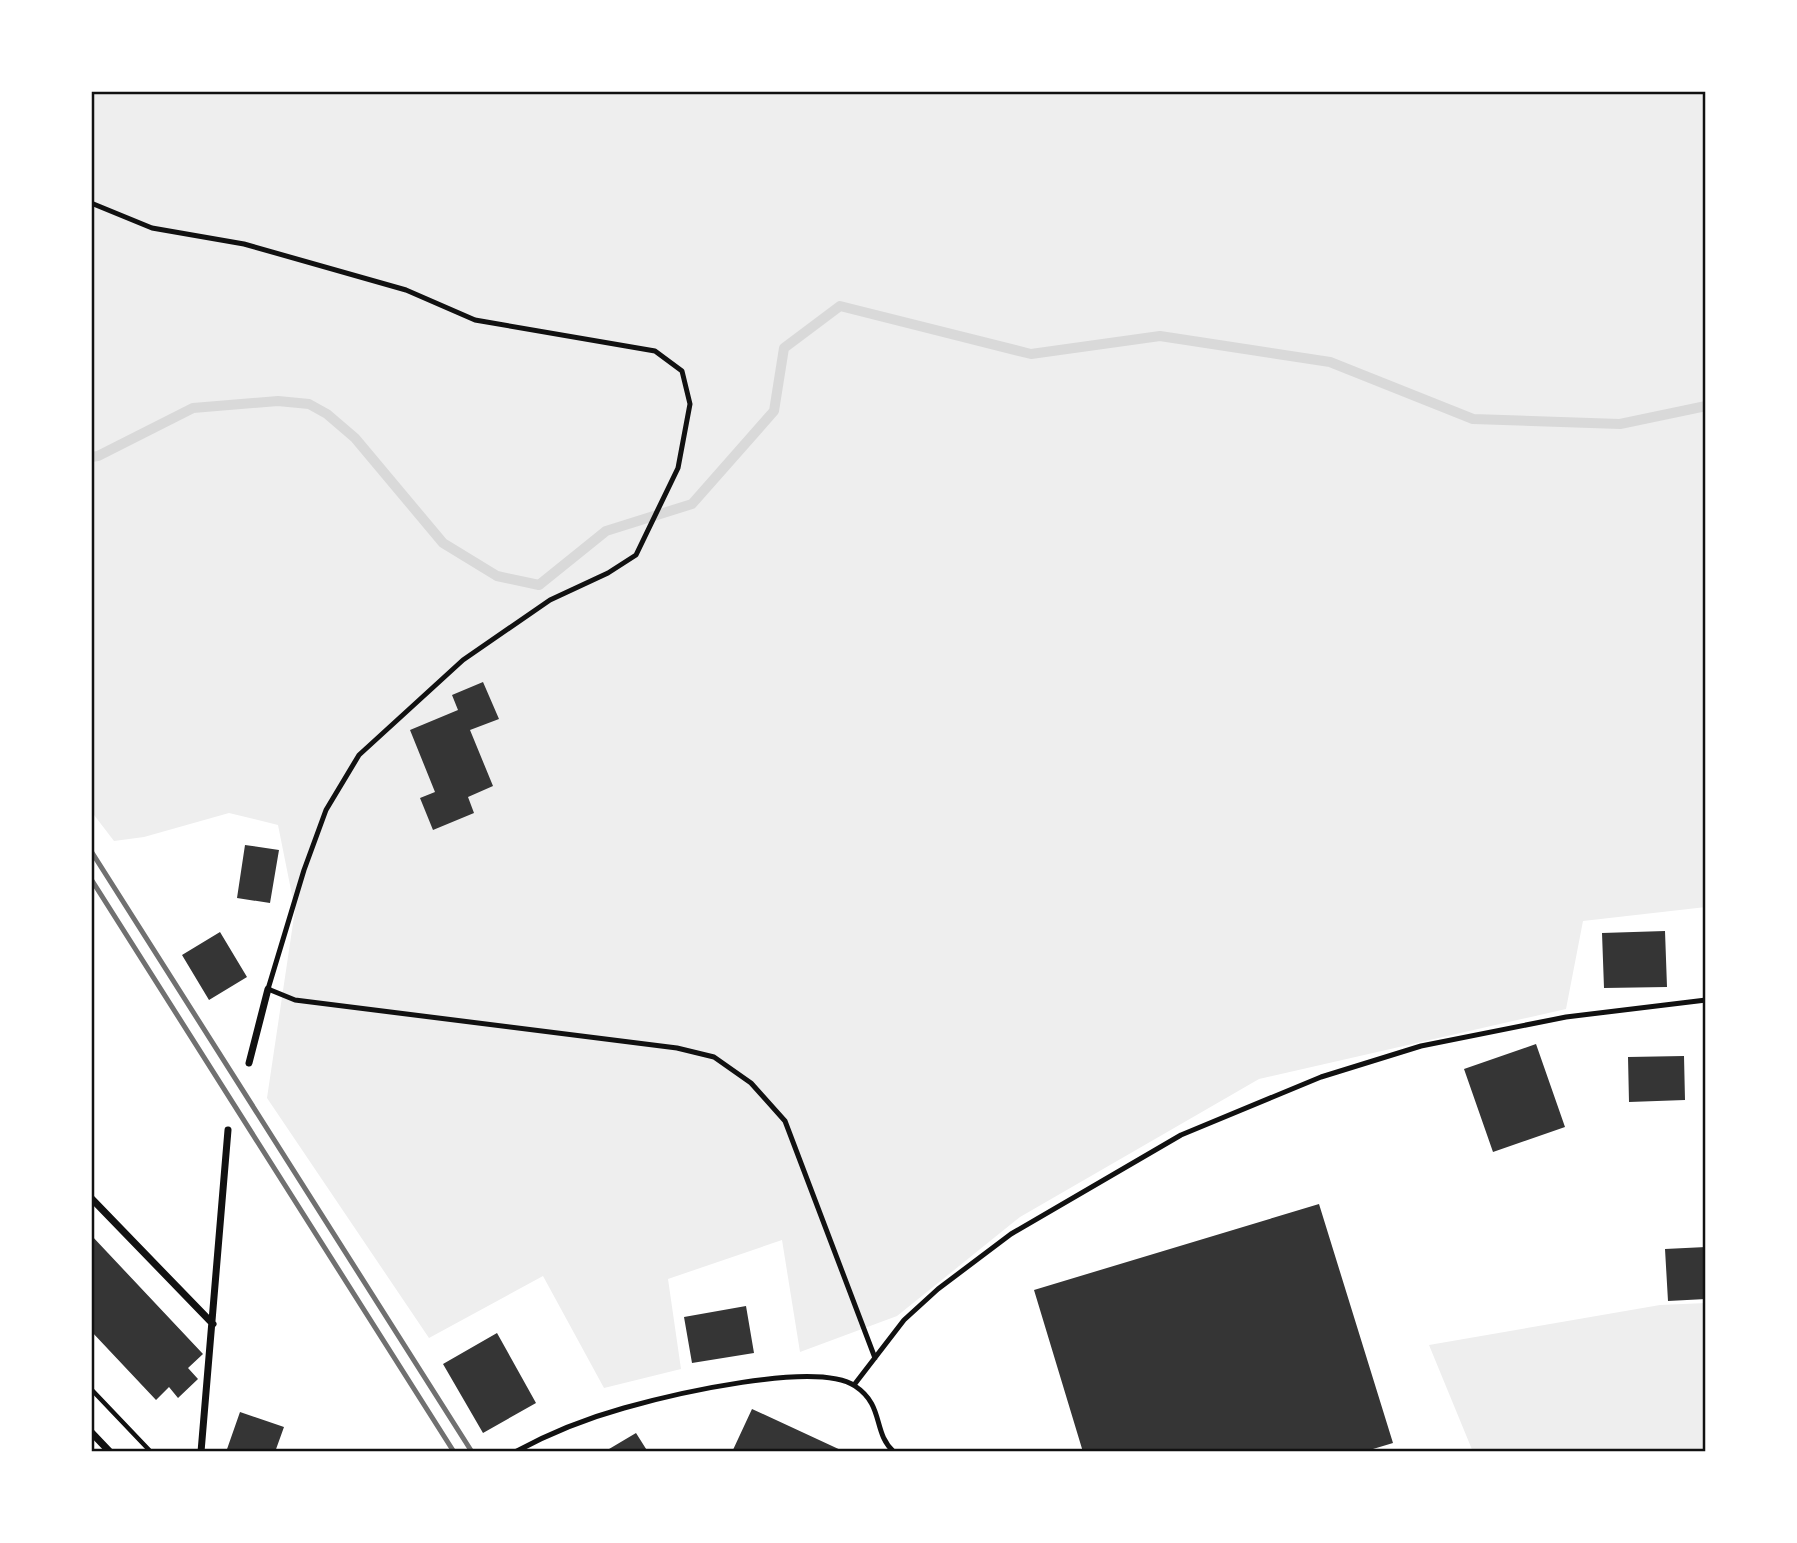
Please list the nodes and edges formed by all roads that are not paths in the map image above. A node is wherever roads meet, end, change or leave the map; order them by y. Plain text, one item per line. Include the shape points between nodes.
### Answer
1 (91, 203) edge
2 (268, 989) junction
3 (1706, 1000) edge
4 (249, 1063) dead end
5 (228, 1130) dead end
6 (91, 1198) edge
7 (212, 1324) junction
8 (875, 1358) junction
9 (854, 1385) junction
10 (91, 1432) edge
11 (110, 1452) edge
12 (201, 1452) edge
13 (515, 1452) edge
14 (894, 1452) edge

1 - 2 lane via 152,228 244,244 407,290 475,320 655,351 682,371 690,404 678,468 636,555 550,600 463,660 359,755 326,810
2 - 4 street
2 - 8 lane via 295,1000 677,1048 714,1057 751,1083 785,1121
3 - 8 lane via 1566,1017 1421,1046 1321,1077 1181,1135 1011,1234 938,1289 904,1320
5 - 7 street
6 - 7 street
7 - 12 street
8 - 9 lane
9 - 13 lane via 814,1376 719,1386 622,1408
9 - 14 lane via 876,1407 884,1442
10 - 11 street

